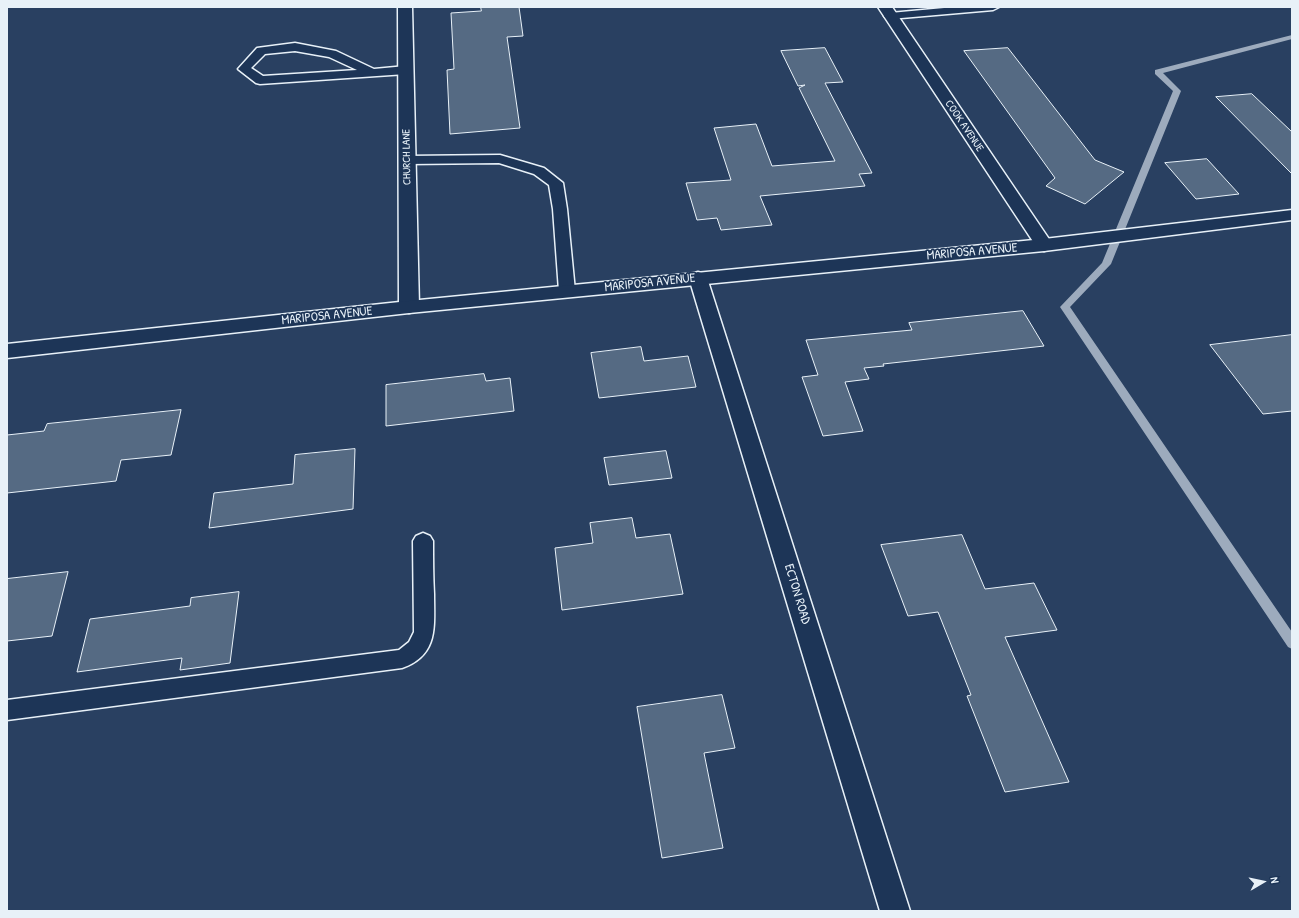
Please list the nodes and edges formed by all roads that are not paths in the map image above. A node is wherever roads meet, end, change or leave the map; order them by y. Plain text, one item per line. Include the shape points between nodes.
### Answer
1 (405, 7) edge
2 (993, 7) edge
3 (888, 11) edge
4 (406, 70) junction
5 (372, 72) junction
6 (407, 160) junction
7 (1292, 215) edge
8 (1044, 245) junction
9 (698, 278) junction
10 (567, 292) junction
11 (409, 307) junction
12 (7, 351) edge
13 (423, 541) dead end
14 (7, 710) edge
15 (895, 911) edge

1 - 4 street, CHURCH LANE
2 - 3 lane
3 - 8 street, COOK AVENUE
4 - 5 lane
4 - 6 street, CHURCH LANE
5 - 5 lane via 260,80 244,69 261,51 295,47 332,54
6 - 10 lane via 500,159 539,171 556,183
6 - 11 street, CHURCH LANE
7 - 8 street, MARIPOSA AVENUE
8 - 9 street, MARIPOSA AVENUE
9 - 10 street, MARIPOSA AVENUE
9 - 15 street, ECTON ROAD
10 - 11 street, MARIPOSA AVENUE
11 - 12 street, MARIPOSA AVENUE
13 - 14 lane via 424,632 419,645 402,659

